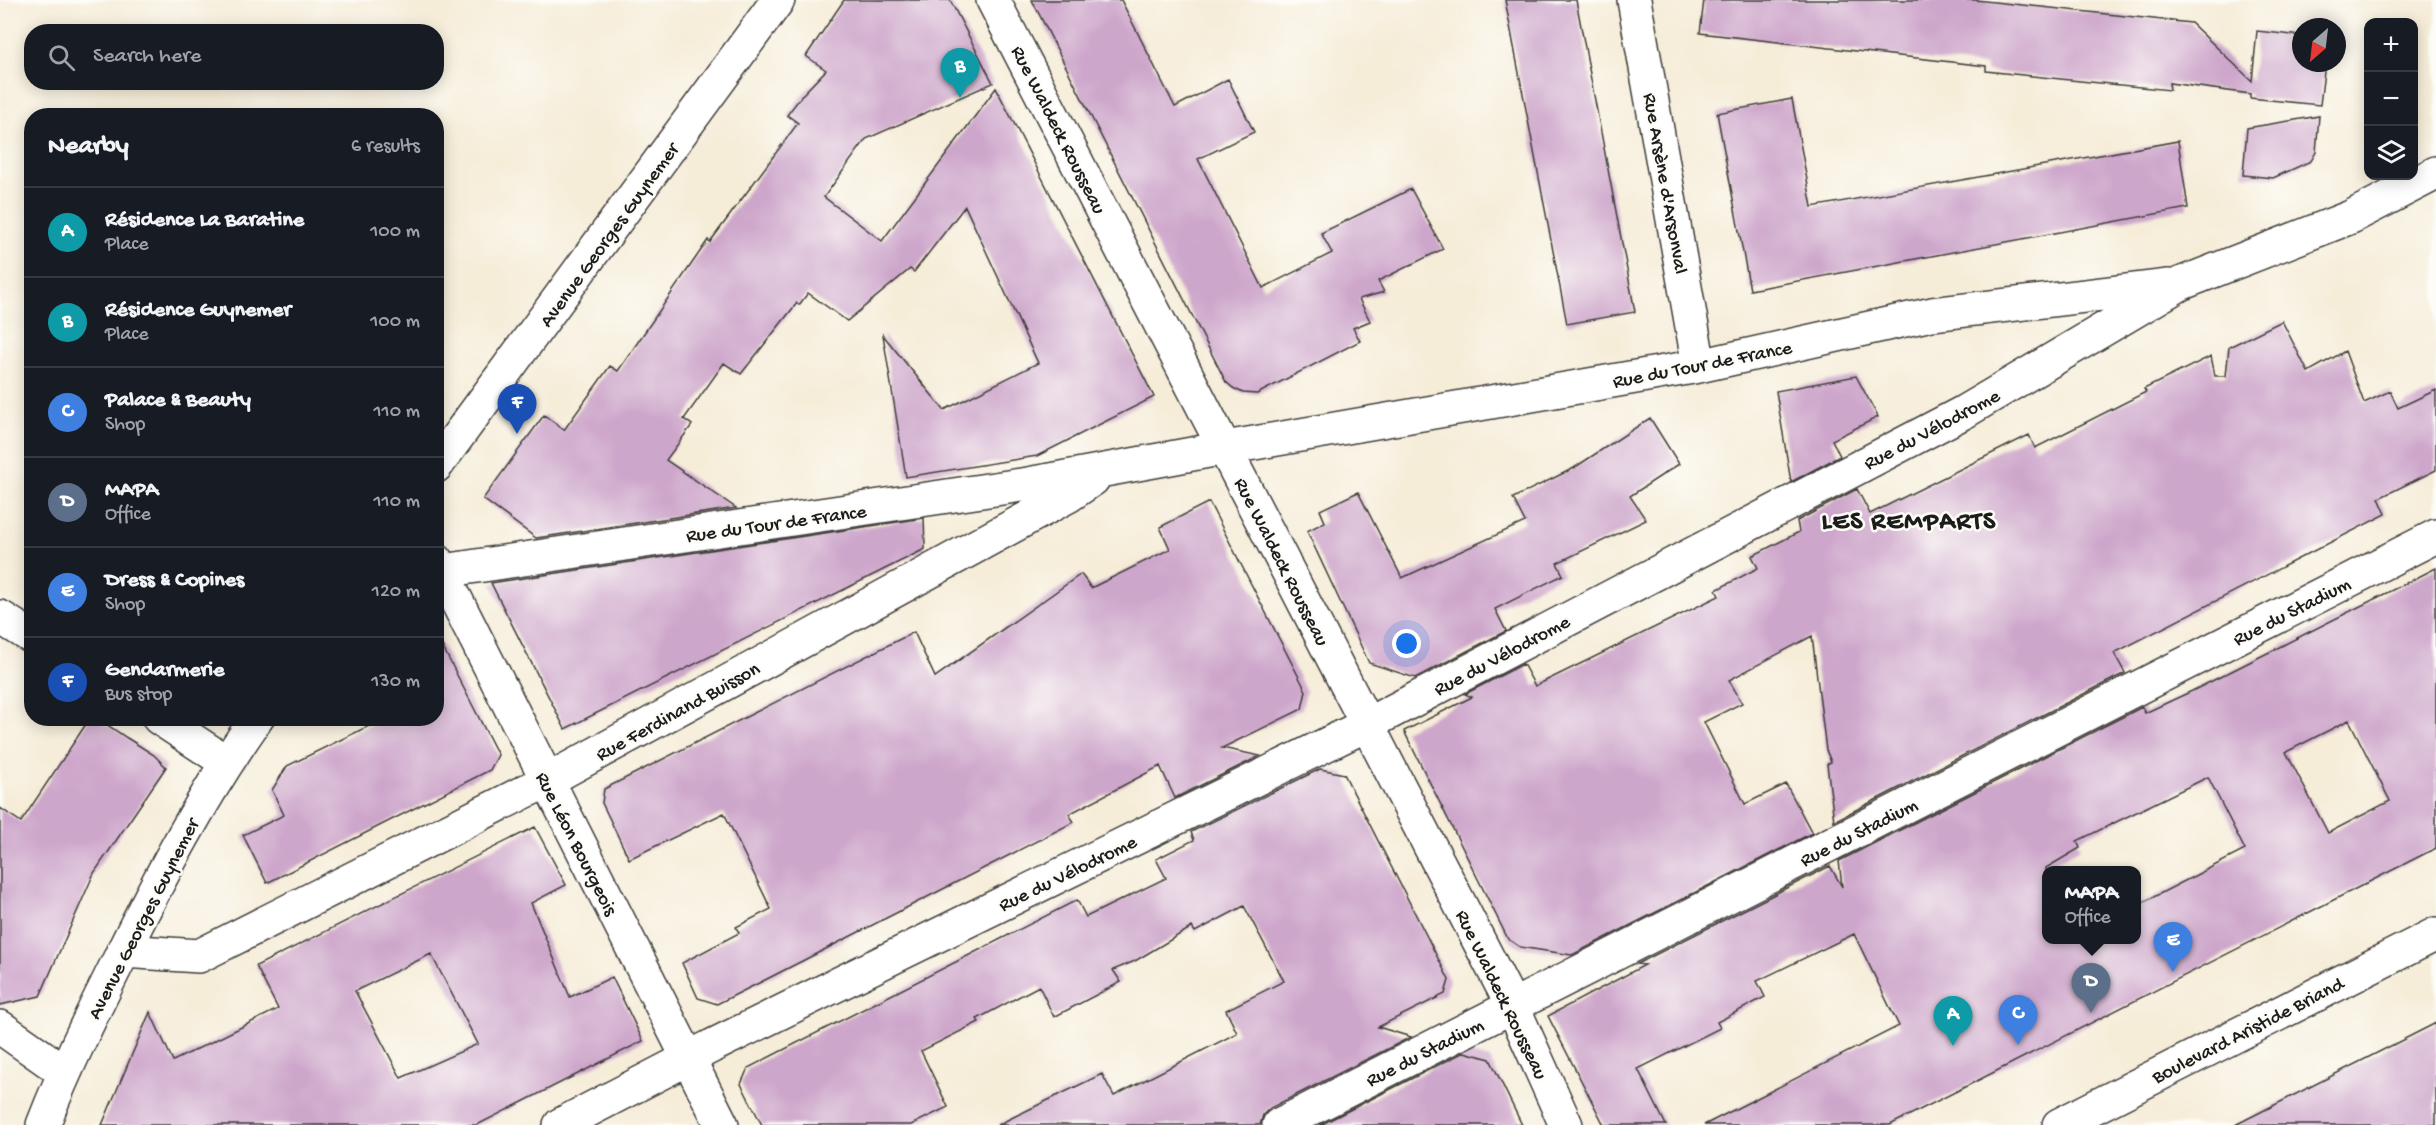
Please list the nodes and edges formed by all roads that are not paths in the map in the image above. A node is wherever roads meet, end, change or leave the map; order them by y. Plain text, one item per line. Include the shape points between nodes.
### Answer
1 (778, 0) edge
2 (993, 0) edge
3 (1634, 0) edge
4 (2436, 173) edge
5 (2180, 285) junction
6 (1699, 366) junction
7 (1225, 448) junction
8 (444, 455) edge
9 (1107, 470) junction
10 (2436, 536) edge
11 (444, 565) edge
12 (444, 574) edge
13 (0, 617) edge
14 (24, 632) edge
15 (1366, 725) junction
16 (171, 726) edge
17 (251, 726) edge
18 (226, 762) junction
19 (546, 781) junction
20 (2436, 934) edge
21 (123, 951) junction
22 (1513, 1007) junction
23 (0, 1027) edge
24 (689, 1058) junction
25 (64, 1072) junction
26 (44, 1125) edge
27 (560, 1125) edge
28 (722, 1125) edge
29 (1279, 1125) edge
30 (1566, 1125) edge
31 (2059, 1125) edge

1 - 8 street, Avenue Georges Guynemer
2 - 7 street, Rue Waldeck Rousseau
3 - 6 street, Rue Arsène d'Arsonval
4 - 5 street, Rue du Vélodrome via 2351,217
5 - 6 street, Rue du Tour de France via 1932,314
5 - 15 street, Rue du Vélodrome via 1964,412
6 - 7 street, Rue du Tour de France
7 - 9 street, Rue Ferdinand Buisson
7 - 15 street, Rue Waldeck Rousseau
9 - 11 street, Rue du Tour de France via 1005,488
9 - 19 street, Rue Ferdinand Buisson via 1068,496
10 - 22 street, Rue du Stadium
12 - 19 street, Rue Léon Bourgeois
13 - 14 street
15 - 22 street, Rue Waldeck Rousseau
15 - 24 street, Rue du Vélodrome
16 - 18 street
17 - 18 street, Avenue Georges Guynemer
18 - 21 street, Avenue Georges Guynemer via 179,840
19 - 21 street, Rue Ferdinand Buisson via 199,956
19 - 24 street, Rue Léon Bourgeois
20 - 31 street, Boulevard Aristide Briand
21 - 25 street, Avenue Georges Guynemer
22 - 29 street, Rue du Stadium
22 - 30 street, Rue Waldeck Rousseau
23 - 25 street
24 - 27 street, Rue du Vélodrome
24 - 28 street, Rue Léon Bourgeois
25 - 26 street, Avenue Georges Guynemer

